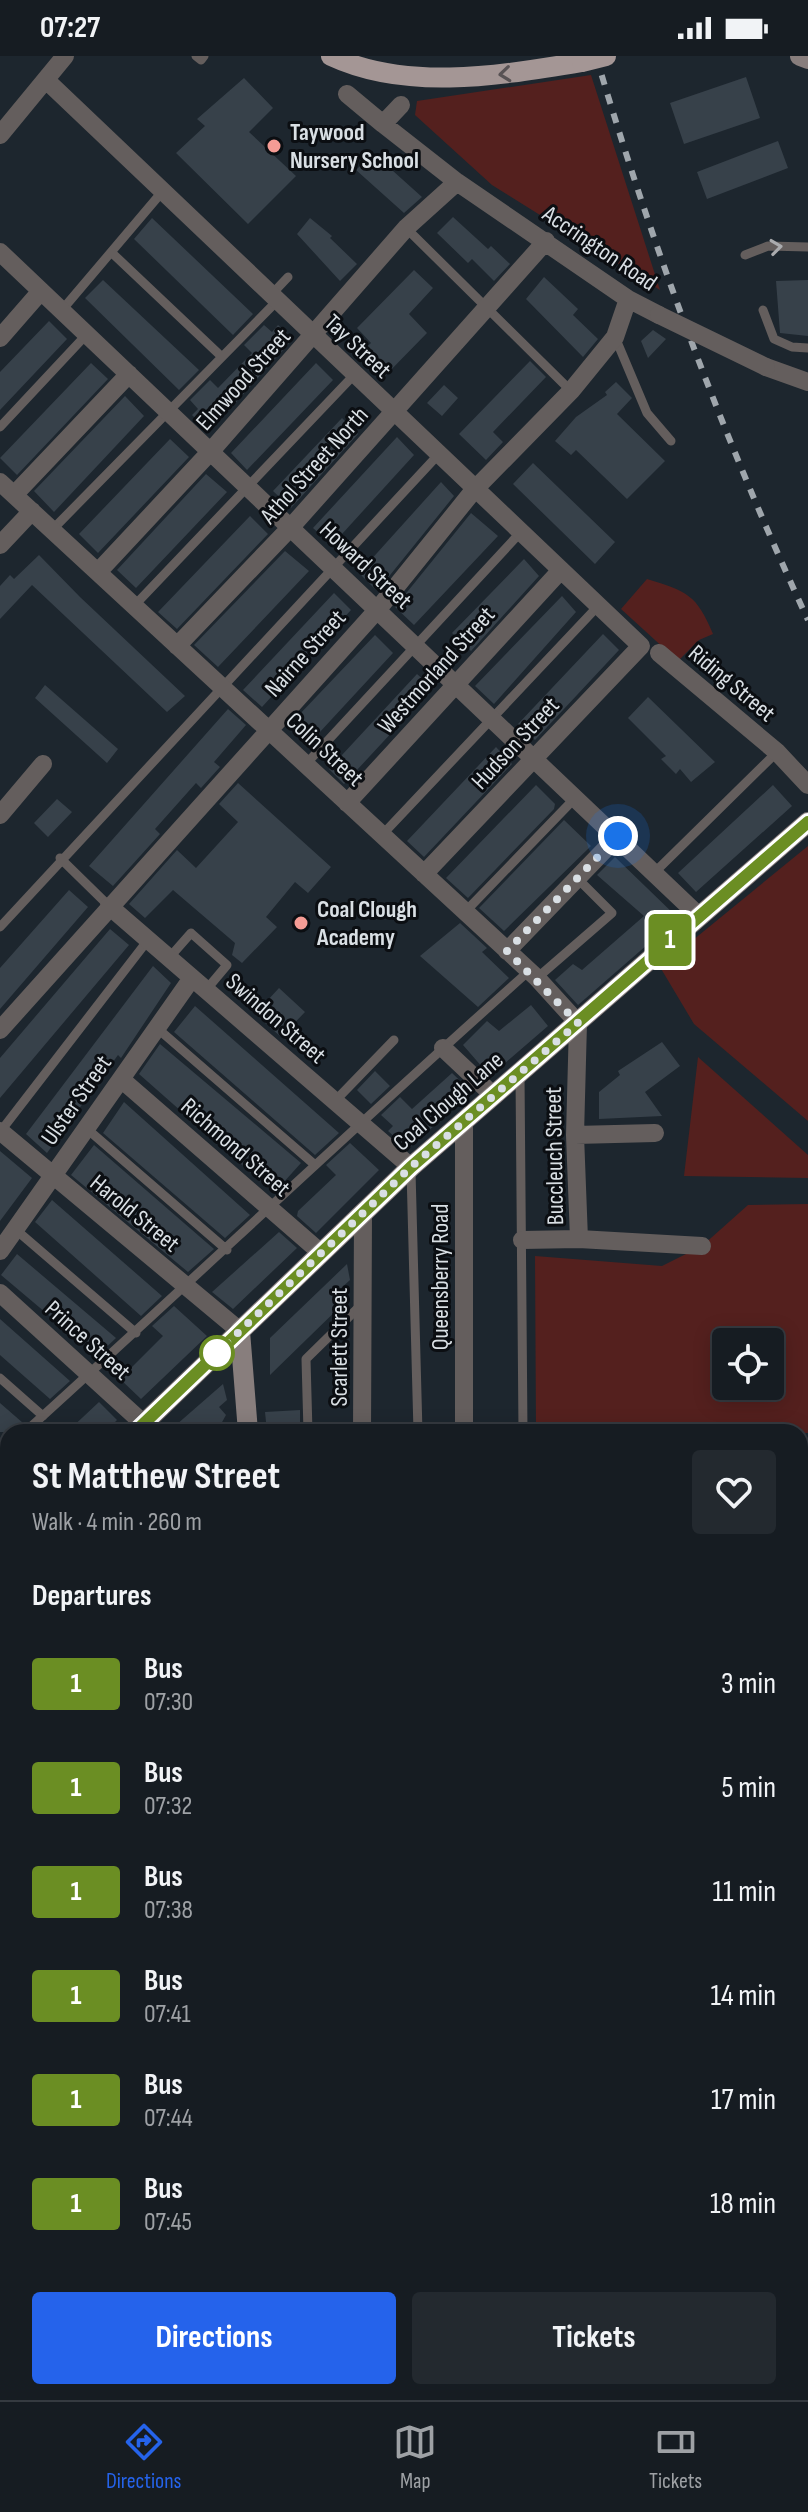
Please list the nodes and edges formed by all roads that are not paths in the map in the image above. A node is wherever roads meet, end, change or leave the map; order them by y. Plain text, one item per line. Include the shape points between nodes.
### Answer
1 (65, 56) edge
2 (331, 56) edge
3 (606, 56) edge
4 (800, 56) edge
5 (808, 59) edge
6 (46, 80) junction
7 (347, 94) dead end
8 (401, 105) dead end
9 (383, 124) junction
10 (0, 135) edge
11 (457, 182) junction
12 (162, 192) junction
13 (406, 228) junction
14 (546, 241) junction
15 (808, 247) edge
16 (0, 252) edge
17 (111, 252) junction
18 (745, 255) dead end
19 (288, 277) dead end
20 (41, 291) junction
21 (274, 298) junction
22 (628, 299) junction
23 (486, 307) junction
24 (62, 310) junction
25 (763, 310) dead end
26 (87, 334) junction
27 (312, 337) junction
28 (615, 337) junction
29 (0, 338) edge
30 (808, 348) edge
31 (222, 357) junction
32 (129, 374) junction
33 (354, 375) junction
34 (808, 382) edge
35 (571, 391) junction
36 (168, 411) junction
37 (394, 412) junction
38 (0, 427) edge
39 (671, 441) dead end
40 (211, 451) junction
41 (438, 455) junction
42 (0, 482) edge
43 (248, 487) junction
44 (474, 490) junction
45 (14, 495) junction
46 (32, 511) junction
47 (291, 527) junction
48 (52, 530) junction
49 (520, 533) junction
50 (0, 545) edge
51 (332, 566) junction
52 (561, 570) junction
53 (98, 572) junction
54 (599, 605) junction
55 (134, 606) junction
56 (378, 609) junction
57 (177, 646) junction
58 (417, 646) junction
59 (641, 646) joint
60 (659, 653) dead end
61 (457, 684) junction
62 (221, 686) junction
63 (493, 718) junction
64 (268, 730) junction
65 (777, 752) junction
66 (534, 757) junction
67 (43, 764) dead end
68 (306, 764) junction
69 (808, 785) edge
70 (576, 797) junction
71 (347, 803) junction
72 (0, 815) edge
73 (808, 822) edge
74 (382, 835) junction
75 (618, 836) junction
76 (60, 858) junction
77 (655, 872) junction
78 (424, 874) junction
79 (577, 878) junction
80 (109, 906) junction
81 (465, 912) junction
82 (698, 915) junction
83 (0, 927) edge
84 (148, 940) junction
85 (507, 951) junction
86 (169, 958) junction
87 (533, 974) junction
88 (199, 984) junction
89 (578, 1023) junction
90 (157, 1028) junction
91 (0, 1030) edge
92 (394, 1040) dead end
93 (443, 1048) junction
94 (520, 1073) junction
95 (121, 1079) junction
96 (494, 1096) junction
97 (335, 1101) junction
98 (359, 1122) junction
99 (464, 1122) junction
100 (86, 1128) junction
101 (0, 1132) edge
102 (655, 1133) dead end
103 (575, 1135) junction
104 (315, 1165) junction
105 (411, 1167) junction
106 (53, 1176) junction
107 (270, 1209) junction
108 (363, 1215) junction
109 (15, 1229) junction
110 (579, 1239) junction
111 (522, 1240) junction
112 (702, 1246) dead end
113 (227, 1250) junction
114 (0, 1251) edge
115 (320, 1252) junction
116 (187, 1287) junction
117 (0, 1293) edge
118 (363, 1303) junction
119 (240, 1331) junction
120 (136, 1333) junction
121 (89, 1374) junction
122 (0, 1378) edge
123 (43, 1416) junction
124 (34, 1424) edge
125 (136, 1424) edge
126 (144, 1424) edge
127 (246, 1424) edge
128 (308, 1424) edge
129 (362, 1424) edge
130 (418, 1424) edge
131 (464, 1424) edge
132 (523, 1424) edge

1 - 6 street
3 -> 2 main road, bridge via 500,75 436,78 390,74
4 - 5 main road
6 - 10 street
6 - 12 street, Tay Street
7 - 9 street, Accrington Road
8 - 9 street
9 - 11 street, Accrington Road
11 - 13 street, Elmwood Street
11 - 14 street, Accrington Road
12 - 17 lane
12 - 21 street, Tay Street
13 - 23 lane
13 - 27 street, Elmwood Street
14 - 22 street, Accrington Road
14 - 23 street, Athol Street North
18 -> 15 lane via 768,246
16 - 20 street, Howard Street
17 - 24 lane
17 - 31 lane
19 - 21 lane
20 - 24 street, Howard Street
20 - 29 street
21 - 27 street, Tay Street
21 - 31 lane
22 - 28 street, Nairne Street
22 - 34 street, Accrington Road, bridge
23 - 35 lane
23 - 37 street, Athol Street North
24 - 26 street, Howard Street
25 - 30 lane via 774,339
26 - 32 street, Howard Street
26 - 38 lane
27 - 33 street, Tay Street
27 - 40 street, Elmwood Street
28 - 35 street, Nairne Street
28 - 39 lane via 647,413
31 - 36 lane
32 - 36 street, Howard Street
32 - 45 street
33 - 37 street, Tay Street
33 - 43 lane
35 - 44 street, Nairne Street
36 - 40 street, Howard Street
36 - 48 lane
37 - 41 street, Tay Street
37 - 47 street, Athol Street North
40 - 43 street, Howard Street
40 - 53 street, Elmwood Street
41 - 44 street, Tay Street
41 - 51 lane
42 - 45 street, Colin Street
43 - 47 street, Howard Street
43 - 55 lane
44 - 49 street, Tay Street
44 - 56 street, Nairne Street
45 - 46 street, Colin Street
46 - 48 street, Colin Street
46 - 50 street
47 - 51 street, Howard Street
47 - 57 street, Athol Street North
48 - 53 street, Colin Street
49 - 52 street, Tay Street
49 - 58 lane
51 - 56 street, Howard Street
51 - 62 lane
52 - 54 street, Tay Street
52 - 61 street, Westmorland Street
53 - 55 street, Colin Street
54 - 59 street, Tay Street
54 - 63 lane
55 - 57 street, Colin Street
56 - 58 street, Howard Street
56 - 64 street, Nairne Street
57 - 62 street, Colin Street
58 - 61 street, Howard Street
58 - 68 lane
59 - 66 street, Hudson Street
60 - 65 street, Riding Street
61 - 63 street, Howard Street
61 - 71 street, Westmorland Street
62 - 64 street, Colin Street
62 - 76 lane
63 - 66 street, Howard Street
63 - 74 lane
64 - 68 street, Colin Street
64 - 80 street, Nairne Street
65 - 69 street, Riding Street
65 - 77 lane
66 - 70 street, Howard Street
66 - 78 street, Hudson Street
67 - 72 street
68 - 71 street, Colin Street
70 - 75 street, Howard Street
70 - 81 lane
71 - 74 street, Colin Street
73 - 82 main road, Coal Clough Lane
74 - 78 street, Colin Street
75 - 77 street, Howard Street
75 - 79 street
76 - 80 lane
76 - 83 lane
77 - 82 street, Howard Street
78 - 81 street, Colin Street
79 - 85 street
79 - 87 lane via 612,913
80 - 84 street, Swindon Street
80 - 91 street, Nairne Street
81 - 85 street, Colin Street
82 - 89 main road, Coal Clough Lane
84 - 86 street, Swindon Street
84 - 101 lane
85 - 87 street, Colin Street
86 - 88 street, Swindon Street
86 - 88 lane via 191,933 227,965
87 - 89 street, Colin Street
87 - 93 lane
88 - 90 street, Ulster Street
88 - 97 street, Swindon Street
89 - 94 main road, Coal Clough Lane
89 - 103 street, Buccleuch Street
90 - 95 street, Ulster Street
90 - 104 lane
92 - 97 lane
93 - 96 street
93 - 98 lane
94 - 96 main road, Coal Clough Lane
94 - 111 lane
95 - 100 street, Ulster Street
95 - 107 street, Richmond Street
96 - 99 main road, Coal Clough Lane
97 - 98 street, Swindon Street
98 - 104 lane
98 - 105 street, Swindon Street
99 - 105 main road, Coal Clough Lane
99 - 131 street, Queensberry Road
100 - 106 street, Ulster Street
100 - 113 lane
101 - 106 street, Harold Street
102 - 103 street
103 - 110 street, Buccleuch Street
104 - 107 lane
105 - 108 main road, Coal Clough Lane
105 - 130 lane
106 - 109 street, Ulster Street
106 - 116 street, Harold Street
107 - 113 lane
107 - 115 street, Richmond Street
108 - 115 main road, Coal Clough Lane
108 - 118 street, Scarlett Street
109 - 114 street, Ulster Street
109 - 120 lane
110 - 111 street
110 - 112 street
111 - 132 lane
113 - 116 lane
115 - 119 main road, Coal Clough Lane
116 - 119 street, Harold Street
116 - 120 lane
117 - 121 street, Prince Street
118 - 128 lane via 306,1359
118 - 129 street, Scarlett Street
119 - 126 street, Coal Clough Lane
119 - 127 main road
120 - 121 lane
121 - 123 lane
121 - 125 street, Prince Street
122 - 123 lane
123 - 124 lane

